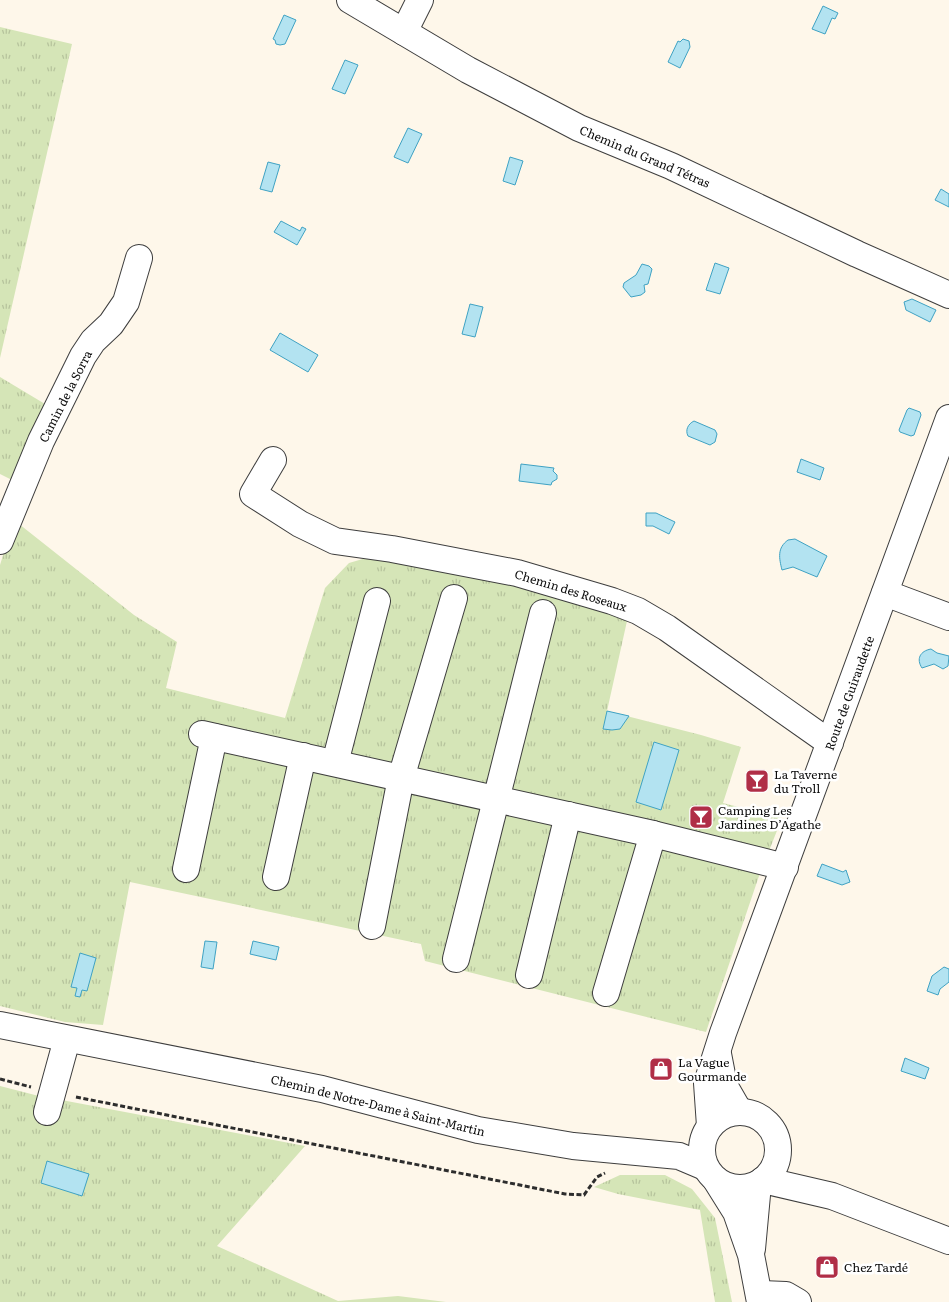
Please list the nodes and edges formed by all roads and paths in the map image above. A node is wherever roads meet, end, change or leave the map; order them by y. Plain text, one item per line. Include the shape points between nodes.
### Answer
1 (350, 0) edge
2 (420, 0) edge
3 (404, 32) junction
4 (139, 258) dead end
5 (949, 295) edge
6 (949, 418) edge
7 (273, 460) dead end
8 (0, 541) edge
9 (885, 593) junction
10 (454, 598) dead end
11 (377, 601) dead end
12 (544, 613) dead end
13 (949, 617) edge
14 (830, 743) junction
15 (304, 756) junction
16 (335, 763) junction
17 (401, 778) junction
18 (495, 799) junction
19 (568, 815) junction
20 (653, 834) junction
21 (785, 867) junction
22 (186, 869) dead end
23 (276, 877) dead end
24 (372, 926) dead end
25 (456, 960) dead end
26 (530, 975) dead end
27 (606, 993) dead end
28 (0, 1025) edge
29 (67, 1039) junction
30 (718, 1052) junction
31 (0, 1079) edge
32 (50, 1102) junction
33 (739, 1111) junction
34 (708, 1128) junction
35 (639, 1153) junction
36 (778, 1155) junction
37 (612, 1170) dead end
38 (711, 1174) junction
39 (760, 1182) junction
40 (832, 1196) junction
41 (949, 1241) edge
42 (751, 1255) junction
43 (760, 1298) edge
44 (798, 1302) edge

1 - 3 street, Chemin du Grand Tétras
2 - 3 street
3 - 5 street, Chemin du Grand Tétras via 468,70 579,128 671,166
4 - 8 street, Camin de la Sorra via 126,302 83,356 41,441
6 - 9 street, Route de Guiraudette
7 - 14 street, Chemin des Roseaux via 253,494 300,524 335,541 517,573 612,601 666,628
9 - 13 street
9 - 14 street, Route de Guiraudette
10 - 17 street
11 - 16 street
12 - 18 street
14 - 21 street, Route de Guiraudette
15 - 16 street
15 - 22 street via 208,735
15 - 23 street
16 - 17 street
17 - 18 street
17 - 24 street
18 - 19 street
18 - 25 street
19 - 20 street
19 - 26 street
20 - 21 street
20 - 27 street
21 - 30 street, Route de Guiraudette
28 - 29 street, Chemin de Notre-Dame à Saint-Martin
29 - 32 street
29 - 35 street, Chemin de Notre-Dame à Saint-Martin via 322,1089 478,1130
30 - 33 street, Route de Guiraudette via 724,1084
30 - 34 street, Route de Guiraudette via 707,1083
31 - 32 path
32 - 37 path via 565,1194 584,1195 597,1177
33 - 34 street via 723,1115
33 - 36 street via 754,1114 768,1124 777,1138
34 - 35 street, Chemin de Notre-Dame à Saint-Martin
34 - 38 street via 701,1149
35 - 38 street, Chemin de Notre-Dame à Saint-Martin via 678,1156
36 - 39 street via 773,1169
36 - 40 street via 795,1174
38 - 39 street via 731,1187 740,1188
38 - 42 street via 736,1212
39 - 40 street
39 - 42 street
40 - 41 street
42 - 43 street
43 - 44 street via 786,1295

